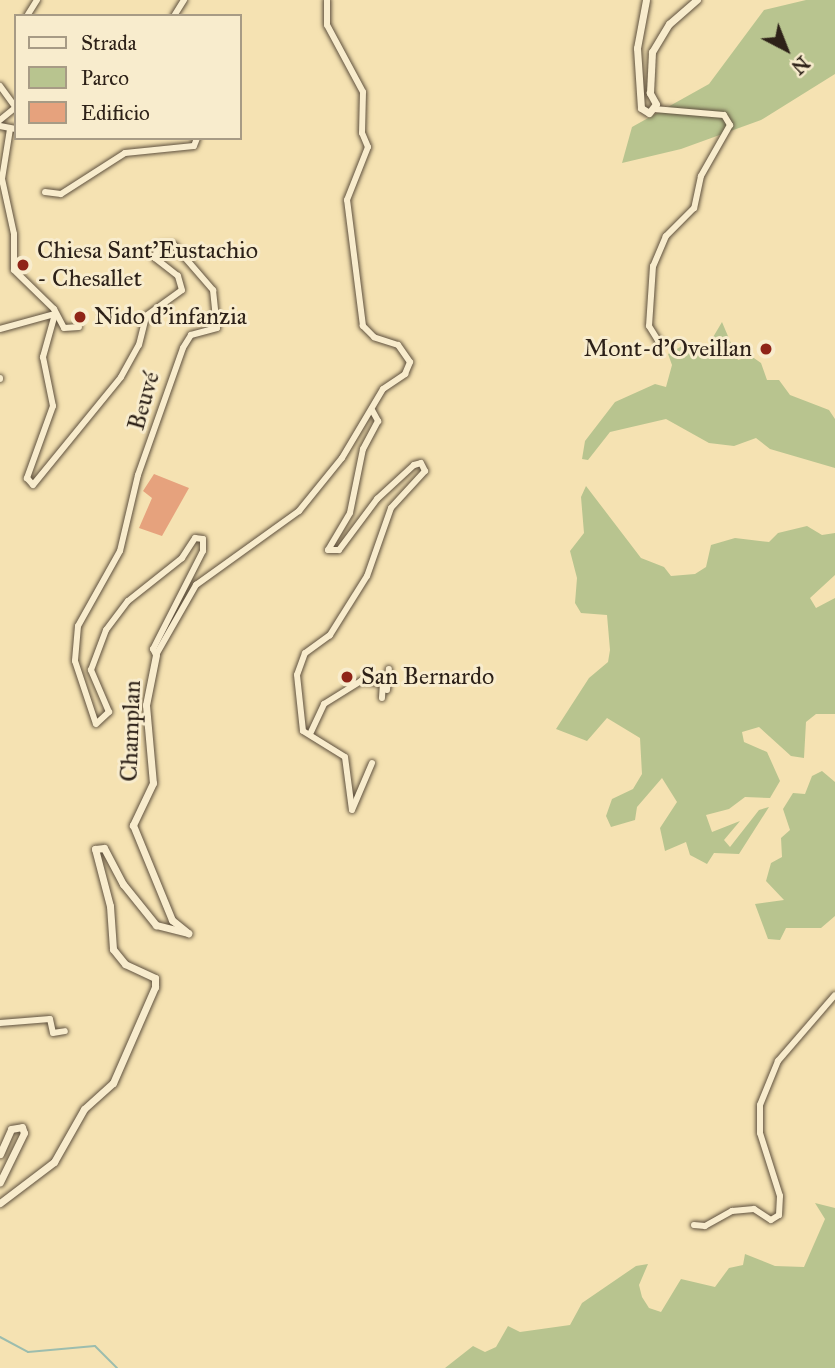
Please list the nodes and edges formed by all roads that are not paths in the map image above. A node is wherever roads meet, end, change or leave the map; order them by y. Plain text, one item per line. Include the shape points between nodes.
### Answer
1 (327, 0) edge
2 (646, 0) edge
3 (697, 0) edge
4 (0, 86) edge
5 (14, 104) edge
6 (14, 109) edge
7 (654, 109) junction
8 (0, 123) edge
9 (13, 129) edge
10 (196, 140) edge
11 (45, 192) dead end
12 (55, 314) junction
13 (79, 327) dead end
14 (0, 328) edge
15 (659, 342) dead end
16 (372, 410) junction
17 (156, 655) junction
18 (389, 669) dead end
19 (311, 732) junction
20 (372, 763) dead end
21 (835, 995) edge
22 (0, 1023) edge
23 (65, 1031) dead end
24 (0, 1154) edge
25 (0, 1182) edge
26 (0, 1203) edge
27 (694, 1224) dead end

1 - 16 street via 327,25 363,92 362,133 368,146 347,200 363,326 374,337 398,345 410,362
2 - 7 street via 637,48 639,99 644,112
3 - 7 street via 669,24 652,51
4 - 5 street
6 - 8 street
7 - 15 street via 724,115 730,125 701,177 694,208 666,236 653,265 649,326
8 - 9 street
9 - 12 street via 2,179 14,234 12,262
10 - 11 street via 194,146 125,153 61,194
12 - 13 street via 64,328
12 - 14 street
12 - 17 street, Beuvé via 43,357 53,406 27,478 30,485 109,395 136,352 146,316 182,290 177,275 155,258 158,246 174,245 214,290 217,328 191,335 183,348 138,475 120,551 78,626 75,662 96,723 109,712 91,670 114,615 182,558 195,538 203,539 203,551 153,649
16 - 17 street via 299,511 196,585
16 - 19 street via 378,421 362,449 347,522 328,550 339,550 377,499 414,466 421,463 425,471 391,508 367,576 337,626 298,664 303,731
17 - 26 street, Champlan via 146,705 153,783 135,815 139,846 172,920 187,935 156,925 104,848 94,852 110,906 113,949 125,964 155,978 155,987 123,1068 84,1108 54,1162
18 - 19 street via 382,698 383,682 361,681 324,704
19 - 20 street via 345,757 352,810
21 - 27 street via 778,1061 760,1105 760,1133 780,1196 779,1215 767,1220 754,1209 732,1211 705,1226
22 - 23 street via 50,1019 53,1033
24 - 25 street via 11,1129 22,1127 24,1133

